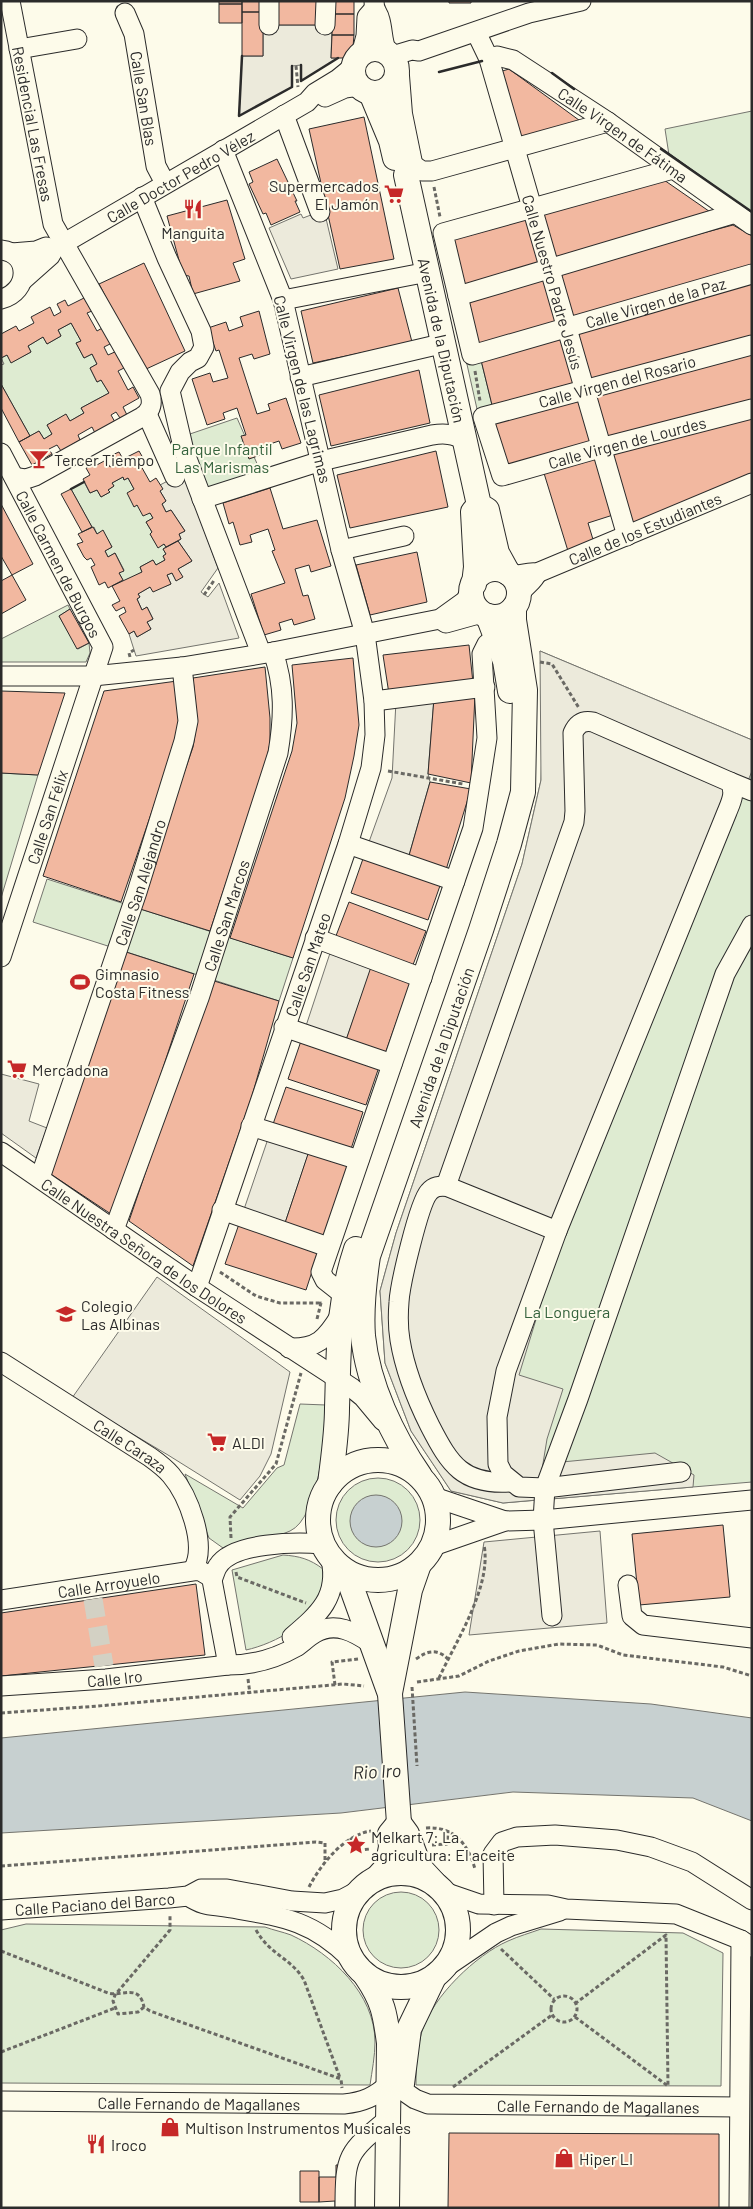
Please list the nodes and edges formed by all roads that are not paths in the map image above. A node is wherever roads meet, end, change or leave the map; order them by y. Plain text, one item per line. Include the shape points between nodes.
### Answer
1 (10, 1) edge
2 (269, 1) edge
3 (326, 1) edge
4 (582, 1) edge
5 (374, 5) edge
6 (125, 12) dead end
7 (269, 25) dead end
8 (325, 25) dead end
9 (476, 32) junction
10 (76, 39) dead end
11 (20, 49) junction
12 (489, 59) junction
13 (393, 63) junction
14 (361, 75) junction
15 (284, 115) junction
16 (608, 122) junction
17 (515, 148) junction
18 (223, 150) junction
19 (673, 169) junction
20 (416, 170) junction
21 (165, 183) junction
22 (142, 196) junction
23 (531, 209) junction
24 (320, 212) dead end
25 (736, 213) junction
26 (752, 225) edge
27 (59, 246) junction
28 (7, 252) edge
29 (549, 269) junction
30 (428, 272) junction
31 (752, 274) edge
32 (23, 280) junction
33 (458, 296) junction
34 (1, 299) edge
35 (283, 300) junction
36 (566, 328) junction
37 (445, 343) junction
38 (752, 345) edge
39 (300, 377) junction
40 (583, 390) junction
41 (752, 409) edge
42 (147, 414) junction
43 (465, 440) junction
44 (600, 448) junction
45 (1, 453) edge
46 (322, 461) junction
47 (502, 476) joint
48 (14, 477) junction
49 (175, 477) dead end
50 (752, 484) edge
51 (202, 498) junction
52 (479, 505) junction
53 (404, 536) dead end
54 (627, 536) junction
55 (341, 550) junction
56 (537, 573) junction
57 (509, 574) junction
58 (473, 587) junction
59 (517, 602) junction
60 (440, 619) junction
61 (489, 622) junction
62 (365, 634) junction
63 (102, 647) junction
64 (267, 652) junction
65 (182, 667) junction
66 (126, 672) junction
67 (1, 676) edge
68 (94, 676) junction
69 (485, 687) junction
70 (374, 701) junction
71 (730, 782) junction
72 (752, 791) edge
73 (348, 844) junction
74 (455, 881) junction
75 (752, 925) edge
76 (315, 938) junction
77 (1, 957) edge
78 (422, 978) junction
79 (284, 1027) junction
80 (392, 1064) junction
81 (251, 1126) junction
82 (1, 1152) edge
83 (359, 1160) junction
84 (40, 1178) junction
85 (446, 1186) junction
86 (222, 1210) junction
87 (114, 1230) junction
88 (557, 1231) junction
89 (328, 1247) junction
90 (197, 1287) junction
91 (337, 1305) junction
92 (306, 1353) junction
93 (1, 1362) edge
94 (337, 1379) junction
95 (398, 1438) junction
96 (681, 1472) dead end
97 (420, 1476) junction
98 (510, 1482) junction
99 (330, 1484) junction
100 (546, 1488) junction
101 (434, 1497) junction
102 (752, 1500) edge
103 (542, 1520) junction
104 (505, 1521) junction
105 (197, 1534) junction
106 (433, 1546) junction
107 (232, 1555) junction
108 (333, 1559) junction
109 (418, 1566) junction
110 (194, 1570) junction
111 (212, 1580) junction
112 (628, 1585) dead end
113 (1, 1600) edge
114 (552, 1616) dead end
115 (752, 1638) edge
116 (369, 1651) junction
117 (228, 1666) junction
118 (1, 1686) edge
119 (390, 1694) junction
120 (399, 1823) junction
121 (378, 1877) junction
122 (440, 1888) junction
123 (358, 1891) junction
124 (188, 1896) junction
125 (752, 1900) edge
126 (494, 1905) junction
127 (41, 1908) junction
128 (566, 1909) junction
129 (1, 1910) edge
130 (1, 1920) edge
131 (746, 1943) edge
132 (350, 1958) junction
133 (438, 1973) junction
134 (366, 1976) junction
135 (395, 2087) junction
136 (1, 2100) edge
137 (740, 2106) junction
138 (388, 2120) junction
139 (345, 2208) edge
140 (387, 2208) edge
141 (401, 2208) edge
142 (739, 2208) edge

1 - 11 street, Residencial Las Fresas
2 - 7 street
3 - 8 street
4 - 9 street via 529,13
5 - 13 street, Avenida de la Diputación via 380,18 383,43
5 - 14 street, Avenida de la Diputación via 367,17
6 - 21 street, Calle San Blas via 134,34 156,166
9 - 12 street, Calle Nuestro Padre Jesús
9 - 13 street via 419,51 412,50
10 - 11 street
11 - 27 street, Residencial Las Fresas
12 - 16 street, Calle Virgen de Fátima via 497,56 513,60
12 - 17 street, Calle Nuestro Padre Jesús
13 - 14 main road via 374,49
13 - 14 main road via 395,83 384,92
13 - 20 main road, Avenida de la Diputación via 400,114
14 - 15 street, Calle Doctor Pedro Vélez via 345,88 307,102
14 - 20 main road, Avenida de la Diputación via 391,141 397,167
15 - 18 street, Calle Doctor Pedro Vélez
15 - 24 street
16 - 17 street
16 - 19 street, Calle Virgen de Fátima
17 - 20 street
17 - 23 street, Calle Nuestro Padre Jesús
18 - 21 street, Calle Doctor Pedro Vélez
18 - 35 street, Calle Virgen de las Lagrimas
19 - 23 street
19 - 25 street, Calle Virgen de Fátima
20 - 30 main road, Avenida de la Diputación
21 - 22 street, Calle Doctor Pedro Vélez
22 - 27 street, Calle Doctor Pedro Vélez
22 - 51 street, Calle San Marcos via 201,331 204,347 198,358 180,372 170,391 184,451
23 - 29 street, Calle Nuestro Padre Jesús
23 - 33 street via 443,233
25 - 26 street, Calle Virgen de Fátima
25 - 29 street
27 - 28 street, Calle Doctor Pedro Vélez
27 - 32 street, Calle Doctor Pedro Vélez
27 - 42 street, Residencial Las Fresas via 150,394 152,405
28 - 32 street via 22,265
29 - 33 street
29 - 36 street, Calle Nuestro Padre Jesús
30 - 35 street via 378,277
30 - 37 main road, Avenida de la Diputación
31 - 36 street, Calle Virgen de la Paz
32 - 34 street, Calle Doctor Pedro Vélez via 15,293
33 - 36 street, Calle Virgen de la Paz via 472,355
35 - 39 street, Calle Virgen de las Lagrimas
36 - 40 street, Calle Nuestro Padre Jesús
37 - 39 street
37 - 43 main road, Avenida de la Diputación
38 - 40 street, Calle Virgen del Rosario
39 - 46 street, Calle Virgen de las Lagrimas
40 - 44 street, Calle Nuestro Padre Jesús
40 - 47 street, Calle Virgen del Rosario via 483,417
41 - 44 street, Calle Virgen de Lourdes
42 - 48 street via 35,476 26,479
42 - 49 street
43 - 46 street via 443,433
43 - 52 main road, Avenida de la Diputación
44 - 47 street, Calle Virgen de Lourdes
44 - 54 street, Calle Nuestro Padre Jesús
45 - 48 street, Calle Carmen de Burgos
46 - 51 street
46 - 55 street, Calle Virgen de las Lagrimas
48 - 63 street, Calle Carmen de Burgos
50 - 54 street, Calle de los Estudiantes
51 - 64 street, Calle San Marcos
52 - 57 main road, Avenida de la Diputación via 487,510 497,553
52 - 58 main road, Avenida de la Diputación via 473,512 476,567
53 - 55 street
54 - 56 street, Calle de los Estudiantes
55 - 62 street, Calle Virgen de las Lagrimas
56 - 57 street, Calle de los Estudiantes
56 - 59 street, Calle de los Estudiantes
57 - 58 main road via 488,571 477,578
57 - 59 main road via 517,583
58 - 60 street via 465,601
58 - 61 main road via 474,603
59 - 61 main road
59 - 95 main road, Avenida de la Diputación via 514,620 525,690 523,792 509,844 368,1256 364,1280 363,1338 379,1396
60 - 61 street via 446,623
60 - 62 street
61 - 69 street via 487,644 482,654
61 - 91 main road, Avenida de la Diputación via 505,662 512,703 512,744 504,809
62 - 64 street
62 - 70 street, Calle San Mateo
63 - 66 street, Calle Carmen de Burgos
63 - 68 street, Calle Carmen de Burgos
64 - 65 street
64 - 87 street, Calle San Marcos via 280,672 283,694 284,720 278,753 198,998
65 - 66 street
65 - 84 street, Calle San Alejandro via 188,721 184,741
66 - 68 street
67 - 68 street
68 - 77 street, Calle San Félix
69 - 70 street
69 - 74 street via 487,738 481,788 473,828
70 - 73 street, Calle San Mateo via 375,735 370,768
71 - 72 street
71 - 85 street via 593,722 582,722 575,728 572,733 574,822
71 - 88 street via 733,795 727,812
73 - 74 street
73 - 76 street, Calle San Mateo
74 - 78 street
75 - 100 street via 725,974
76 - 78 street
76 - 79 street, Calle San Mateo
78 - 80 street
79 - 80 street
79 - 81 street, Calle San Mateo
80 - 83 street
81 - 83 street
81 - 86 street, Calle San Mateo
82 - 84 street, Calle Nuestra Señora de los Dolores
83 - 89 street
84 - 87 street, Calle Nuestra Señora de los Dolores
85 - 88 street
85 - 98 street via 435,1187 427,1195 408,1255 398,1311 405,1370 420,1406 451,1462 475,1480
86 - 89 street
86 - 90 street, Calle San Mateo
87 - 90 street, Calle Nuestra Señora de los Dolores
88 - 98 street via 506,1371 498,1406 498,1464
89 - 91 street via 321,1272
90 - 92 street, Calle Nuestra Señora de los Dolores via 289,1348
91 - 92 street via 329,1333
91 - 94 main road, Avenida de la Diputación
92 - 94 street
93 - 105 street, Calle Caraza via 164,1468 186,1496
94 - 95 street via 363,1397
94 - 99 main road, Avenida de la Diputación via 336,1436
95 - 97 main road, Avenida de la Diputación
96 - 100 street
97 - 99 main road via 398,1463 373,1460 349,1467
97 - 101 main road
98 - 100 street via 520,1487
99 - 108 main road via 319,1506 318,1532
100 - 103 street
101 - 104 street
101 - 106 main road via 439,1522
102 - 103 street
103 - 104 street
103 - 114 street
104 - 106 street
105 - 107 street via 211,1551
105 - 110 street, Calle Caraza via 198,1560
106 - 109 main road
107 - 108 street via 261,1545 294,1542
107 - 111 street via 218,1565
108 - 109 main road via 358,1578 383,1581
108 - 116 main road
108 - 117 street, Calle Iro via 331,1594 320,1612 291,1638
109 - 119 main road via 410,1590
110 - 111 street via 205,1572
110 - 113 street, Calle Arroyuelo via 92,1593
111 - 117 street
112 - 115 street via 632,1616 643,1625
116 - 117 street, Calle Iro via 352,1631 332,1628 316,1632 295,1648 265,1661
116 - 119 main road
117 - 118 street, Calle Iro via 105,1672
119 - 120 main road
120 - 121 main road via 390,1834 387,1867
120 - 122 main road via 407,1834 420,1868
121 - 122 main road via 402,1872 425,1878
121 - 123 main road
122 - 126 street via 466,1901
122 - 133 main road via 456,1913 458,1925 455,1948
123 - 124 street, Calle Paciano del Barco via 326,1903 292,1902 227,1889 201,1890
123 - 132 main road via 343,1923 345,1947
124 - 127 street, Calle Paciano del Barco
124 - 132 street, Calle Paciano del Barco via 201,1905 285,1917 304,1924
125 - 126 street via 692,1862 650,1847 617,1840 555,1835 517,1837 502,1842 493,1854
126 - 128 street via 548,1905
127 - 129 street, Calle Paciano del Barco
127 - 130 street
128 - 131 street via 676,1914
128 - 133 street via 526,1920 496,1934
131 - 137 street
132 - 134 main road
133 - 134 main road via 423,1983 399,1987 388,1986
133 - 135 main road via 409,2029
134 - 135 main road via 380,1997
135 - 136 street, Calle Fernando de Magallanes via 364,2102 344,2104
135 - 137 street, Calle Fernando de Magallanes via 428,2104
135 - 138 main road
135 - 141 main road
137 - 142 street
138 - 139 street via 355,2148 349,2160 345,2172
138 - 140 main road

